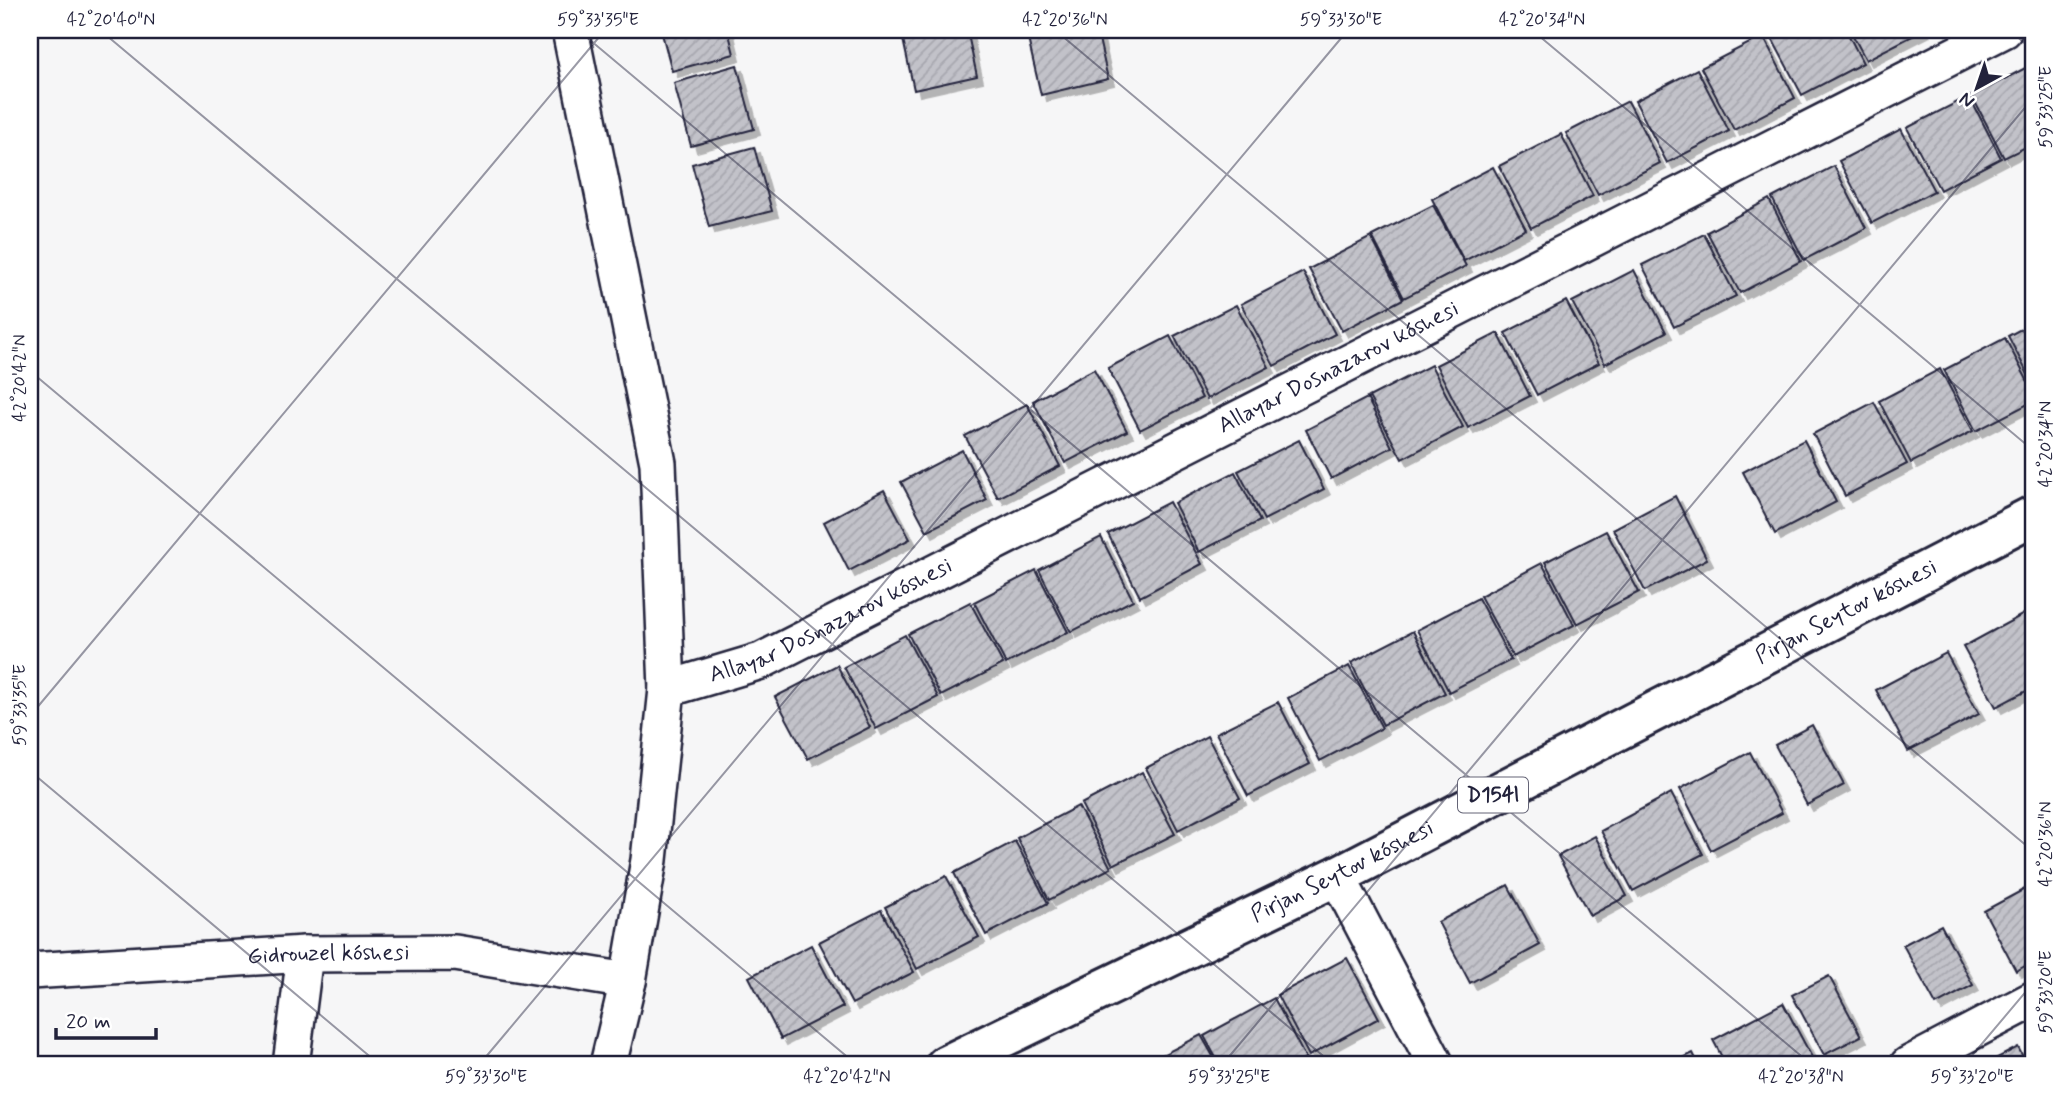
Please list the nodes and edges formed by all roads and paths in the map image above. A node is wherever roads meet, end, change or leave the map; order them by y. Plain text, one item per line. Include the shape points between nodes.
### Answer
1 (570, 30) edge
2 (2004, 30) edge
3 (2034, 515) edge
4 (667, 689) junction
5 (1336, 876) junction
6 (305, 954) junction
7 (30, 971) edge
8 (628, 981) junction
9 (2034, 999) edge
10 (290, 1065) edge
11 (608, 1065) edge
12 (946, 1065) edge
13 (1436, 1065) edge
14 (1908, 1065) edge

1 - 4 street via 658,463
2 - 4 street, Allayar Dosnazarov kóshesi via 761,661
3 - 5 main road, Pirjan Seytov kóshesi / D154l
4 - 8 street via 649,860
5 - 12 main road, Pirjan Seytov kóshesi / D154l
5 - 13 street
6 - 7 street, Gidrouzel kóshesi
6 - 8 street, Gidrouzel kóshesi via 455,953
6 - 10 street
8 - 11 street
9 - 14 street

